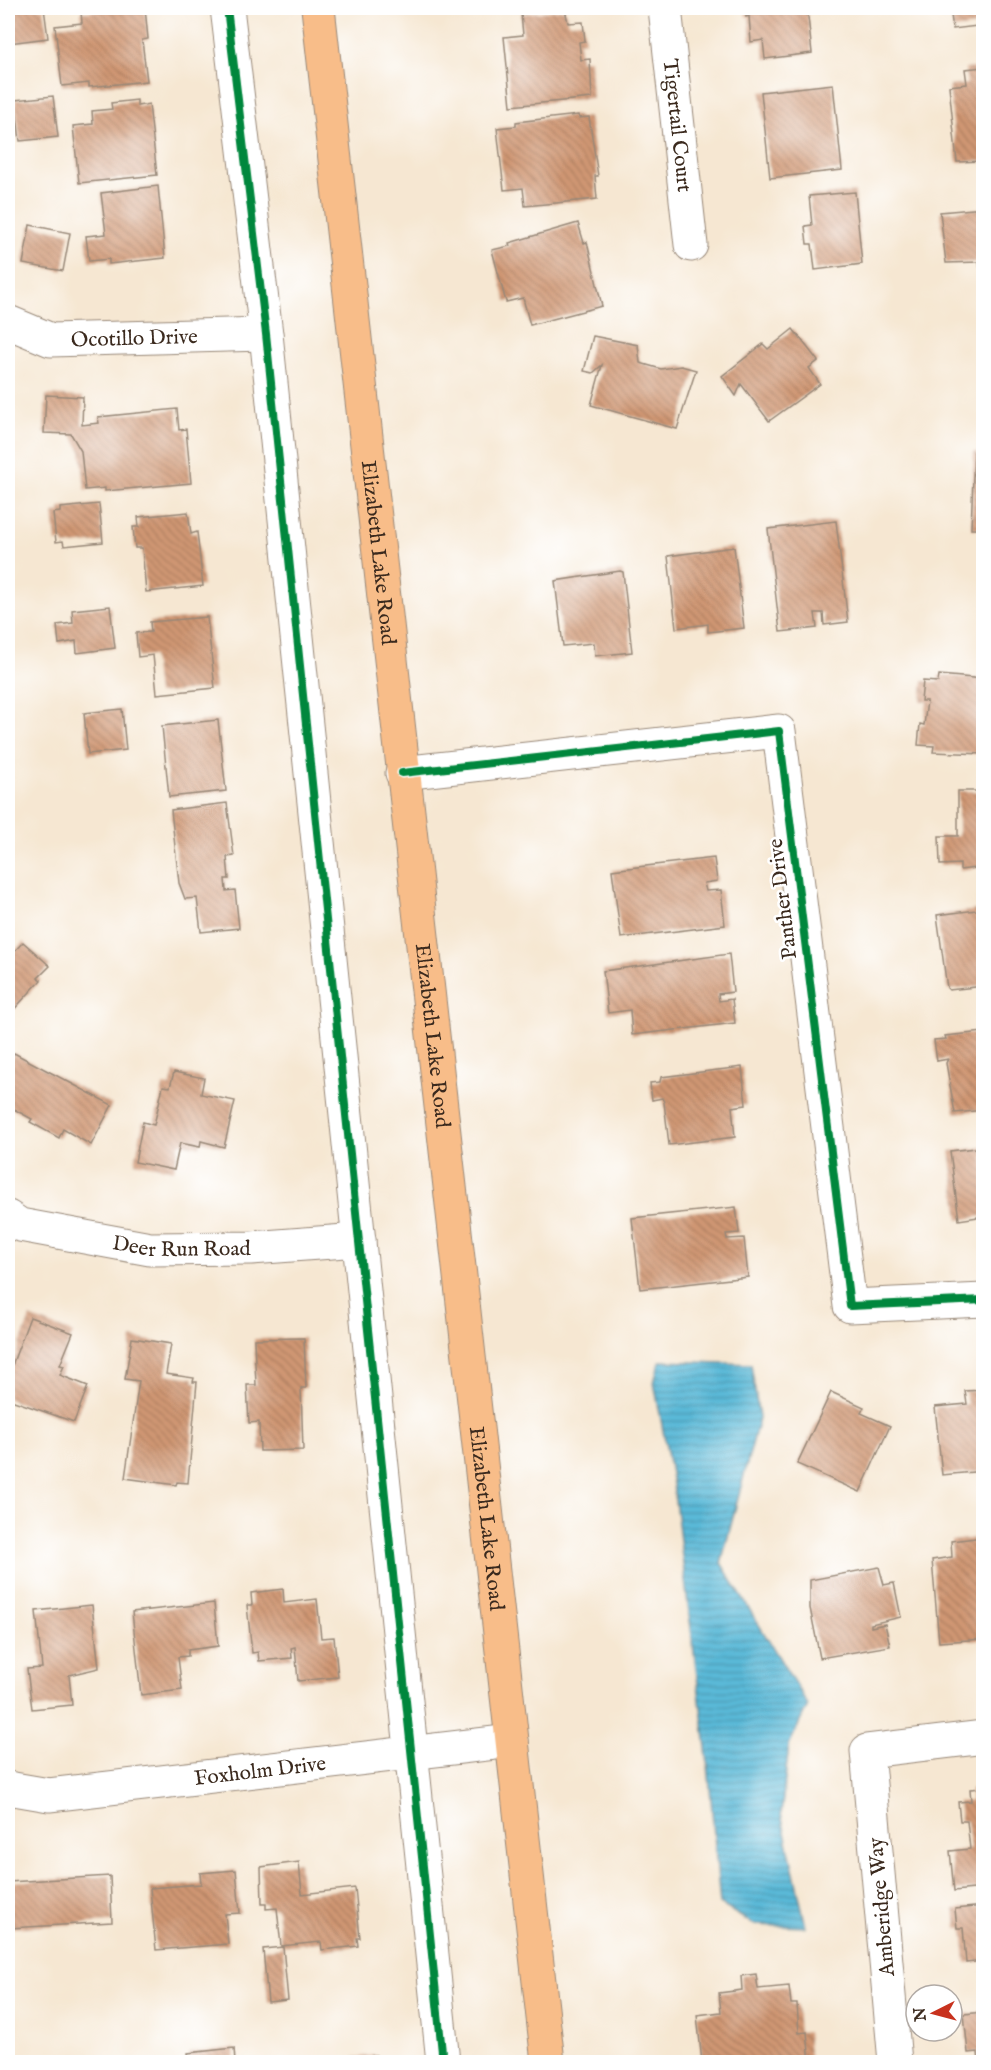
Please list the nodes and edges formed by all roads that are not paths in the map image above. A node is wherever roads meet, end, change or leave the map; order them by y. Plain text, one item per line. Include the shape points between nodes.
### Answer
1 (227, 8) edge
2 (318, 8) edge
3 (665, 8) edge
4 (691, 245) dead end
5 (8, 322) edge
6 (266, 334) junction
7 (402, 773) junction
8 (8, 1217) edge
9 (359, 1240) junction
10 (984, 1300) edge
11 (984, 1737) edge
12 (512, 1741) junction
13 (411, 1753) junction
14 (8, 1788) edge
15 (443, 2062) edge
16 (548, 2062) edge
17 (895, 2062) edge

1 - 6 street
2 - 7 main road, Elizabeth Lake Road
3 - 4 street, Tigertail Court
5 - 6 street, Ocotillo Drive via 51,340
6 - 9 street
7 - 10 street, Panther Drive via 779,731 850,1306
7 - 12 main road, Elizabeth Lake Road
8 - 9 street, Deer Run Road via 20,1226 150,1249 251,1248
9 - 13 street
11 - 17 street, Amberidge Way via 867,1751
12 - 13 street, Foxholm Drive
12 - 16 main road, Elizabeth Lake Road
13 - 14 street, Foxholm Drive via 49,1795
13 - 15 street

